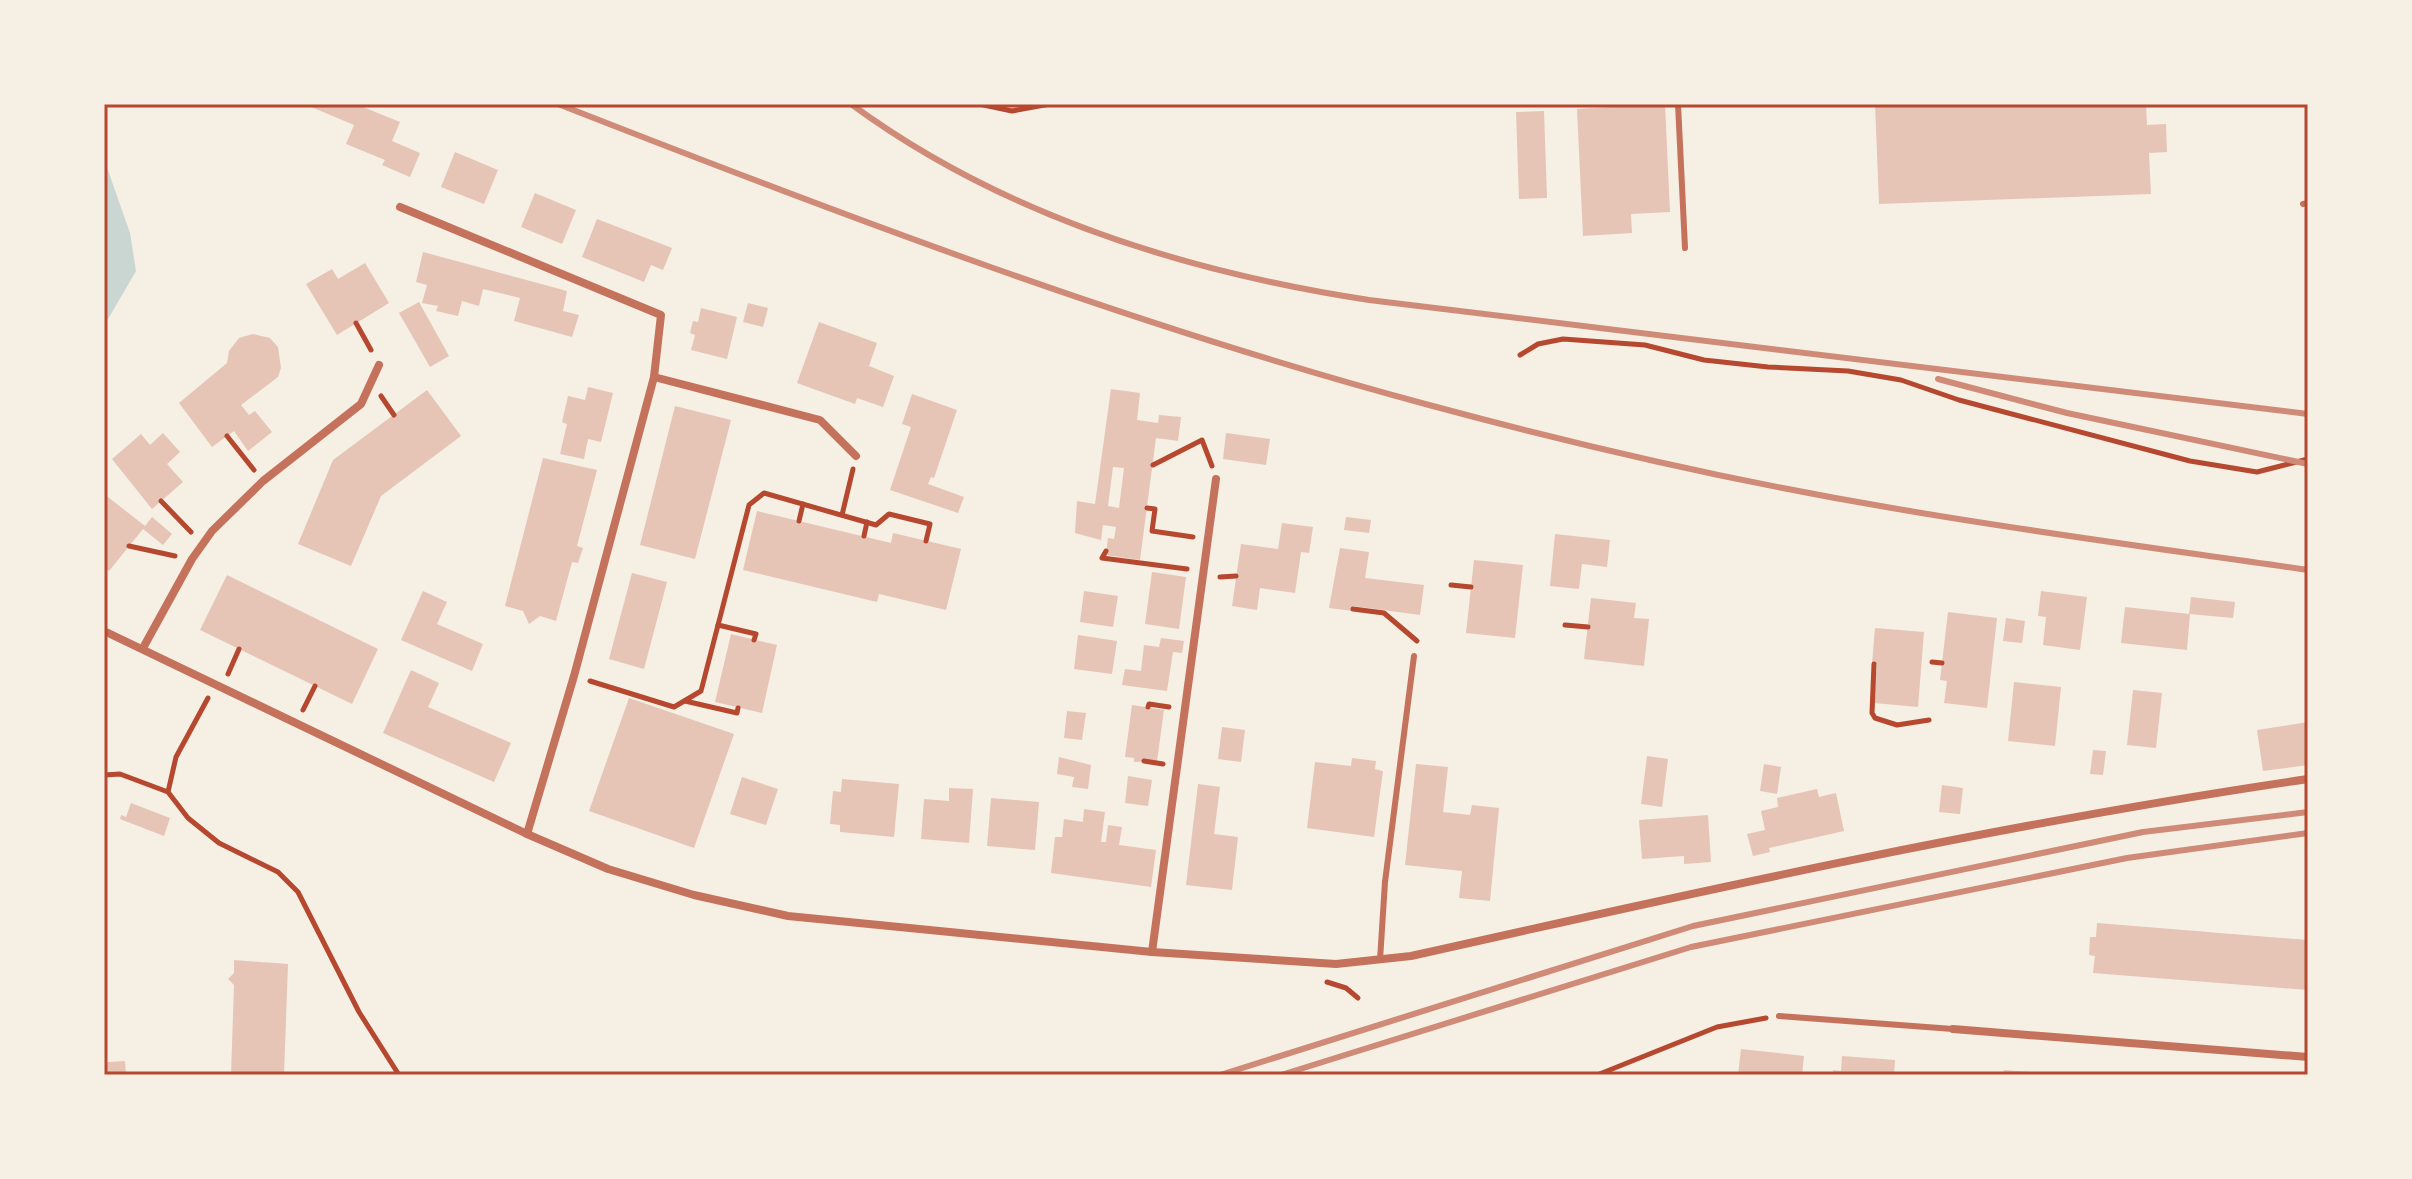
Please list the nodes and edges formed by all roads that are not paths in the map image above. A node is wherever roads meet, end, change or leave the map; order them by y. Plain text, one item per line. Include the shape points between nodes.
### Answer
1 (1678, 104) edge
2 (400, 207) dead end
3 (1685, 248) dead end
4 (379, 365) road end
5 (654, 377) junction
6 (856, 456) road end
7 (1216, 479) road end
8 (104, 631) edge
9 (143, 648) junction
10 (1414, 656) dead end
11 (2308, 779) edge
12 (527, 834) junction
13 (1152, 952) junction
14 (1380, 960) junction
15 (1779, 1016) road end
16 (1953, 1029) joint
17 (2308, 1057) edge

1 - 3 lane
2 - 5 street via 661,315
4 - 9 street via 361,404 263,481 201,547
5 - 6 street via 820,420
5 - 12 street
7 - 13 street
8 - 9 street
9 - 12 street
10 - 14 lane
11 - 14 street via 1921,844
12 - 13 street via 608,869 788,916
13 - 14 street via 1336,964
15 - 16 lane
16 - 17 street

